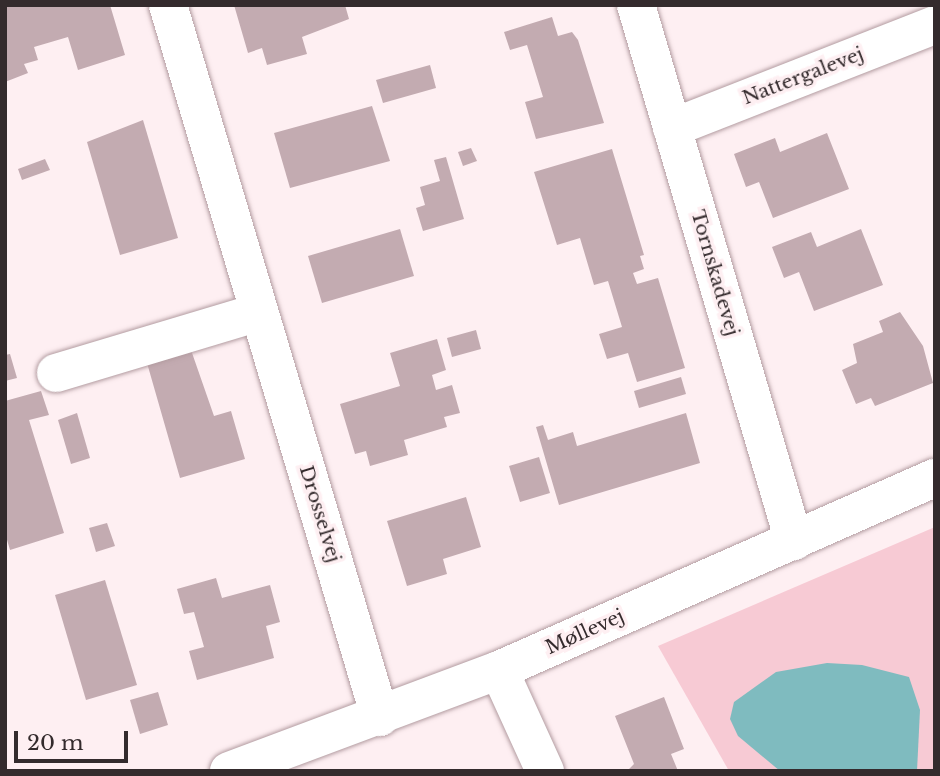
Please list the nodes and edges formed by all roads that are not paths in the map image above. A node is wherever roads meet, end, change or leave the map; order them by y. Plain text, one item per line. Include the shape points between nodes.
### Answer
1 (167, 5) edge
2 (636, 5) edge
3 (935, 25) edge
4 (672, 128) junction
5 (260, 312) junction
6 (56, 373) dead end
7 (935, 478) edge
8 (794, 541) junction
9 (499, 670) junction
10 (380, 717) junction
11 (229, 771) edge
12 (545, 771) edge

1 - 5 street, Drosselvej
2 - 4 street, Tornskadevej
3 - 4 street, Nattergalevej
4 - 8 street, Tornskadevej
5 - 6 street
5 - 10 street, Drosselvej
7 - 8 street, Møllevej
8 - 9 street, Møllevej
9 - 10 street, Møllevej
9 - 12 street
10 - 11 street, Møllevej

